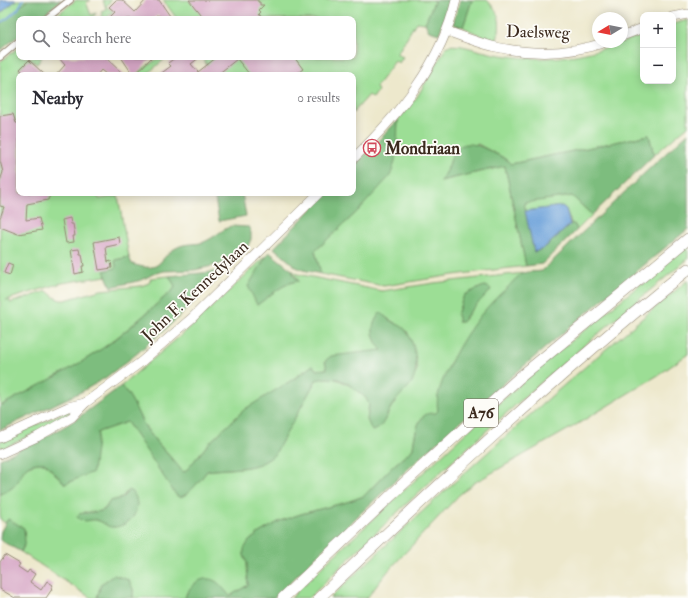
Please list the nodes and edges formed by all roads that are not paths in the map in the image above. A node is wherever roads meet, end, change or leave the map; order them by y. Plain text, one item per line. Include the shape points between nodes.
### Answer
1 (70, 0) edge
2 (456, 0) edge
3 (688, 14) edge
4 (50, 16) edge
5 (676, 16) edge
6 (640, 29) edge
7 (447, 31) junction
8 (628, 34) edge
9 (16, 44) edge
10 (592, 46) edge
11 (0, 57) edge
12 (356, 156) edge
13 (316, 196) edge
14 (688, 239) edge
15 (688, 269) edge
16 (85, 403) junction
17 (0, 438) edge
18 (0, 454) edge
19 (283, 598) edge
20 (319, 598) edge

1 - 4 street
2 - 7 street
3 - 5 street
6 - 8 street
7 - 10 street, Daelsweg via 495,47 527,52
7 - 12 street via 428,69 411,94
9 - 11 street
13 - 16 street, John F. Kennedylaan via 192,318 141,362
14 - 19 highway, A76 via 519,378
15 - 20 highway, A76 via 531,400
16 - 17 street, John F. Kennedylaan via 68,407
16 - 18 street, John F. Kennedylaan via 72,416 37,437

